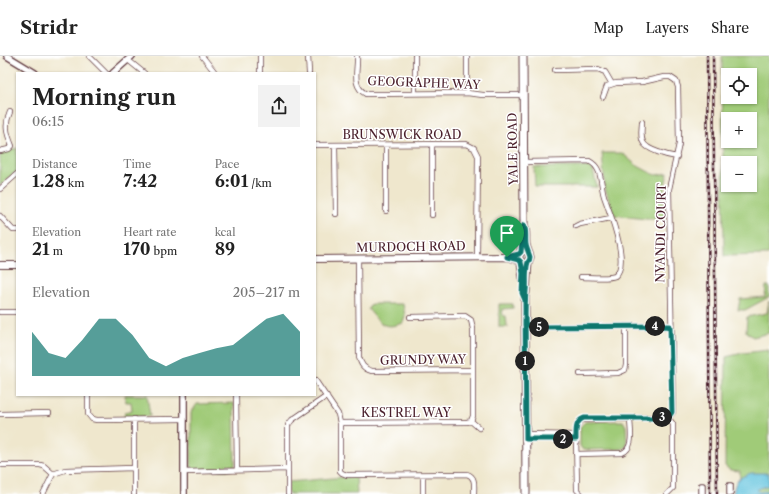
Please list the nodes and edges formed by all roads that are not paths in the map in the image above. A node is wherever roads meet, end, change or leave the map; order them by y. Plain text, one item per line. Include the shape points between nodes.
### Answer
1 (7, 56) edge
2 (89, 56) edge
3 (202, 56) edge
4 (260, 56) edge
5 (308, 56) edge
6 (357, 56) edge
7 (415, 56) edge
8 (467, 56) edge
9 (523, 56) edge
10 (528, 56) edge
11 (130, 58) edge
12 (555, 70) dead end
13 (33, 72) edge
14 (105, 72) edge
15 (113, 72) edge
16 (143, 72) edge
17 (214, 72) edge
18 (260, 72) edge
19 (309, 72) edge
20 (523, 72) junction
21 (612, 84) junction
22 (415, 93) junction
23 (466, 93) junction
24 (523, 95) junction
25 (603, 97) dead end
26 (10, 112) dead end
27 (642, 122) dead end
28 (432, 144) junction
29 (316, 145) edge
30 (386, 145) junction
31 (335, 146) junction
32 (0, 151) edge
33 (677, 157) junction
34 (525, 162) junction
35 (16, 175) edge
36 (0, 189) edge
37 (386, 211) dead end
38 (336, 214) dead end
39 (432, 215) dead end
40 (0, 216) edge
41 (611, 218) junction
42 (576, 226) dead end
43 (16, 230) edge
44 (477, 257) junction
45 (522, 257) junction
46 (316, 259) edge
47 (358, 259) junction
48 (0, 265) edge
49 (16, 265) edge
50 (581, 277) dead end
51 (0, 312) edge
52 (16, 312) edge
53 (410, 317) dead end
54 (626, 326) junction
55 (670, 326) junction
56 (525, 327) junction
57 (473, 370) junction
58 (580, 374) dead end
59 (316, 381) edge
60 (88, 396) edge
61 (184, 396) edge
62 (236, 396) edge
63 (326, 396) junction
64 (49, 413) dead end
65 (0, 414) edge
66 (630, 418) junction
67 (668, 418) junction
68 (134, 419) junction
69 (184, 419) junction
70 (471, 421) junction
71 (340, 423) junction
72 (479, 428) dead end
73 (526, 437) junction
74 (576, 437) junction
75 (576, 454) junction
76 (0, 465) edge
77 (134, 468) junction
78 (288, 469) junction
79 (237, 470) junction
80 (184, 472) junction
81 (53, 474) junction
82 (423, 475) junction
83 (43, 494) edge
84 (134, 494) edge
85 (184, 494) edge
86 (288, 494) edge
87 (423, 494) edge
88 (474, 494) edge
89 (526, 494) edge
90 (581, 494) edge
91 (668, 494) edge

1 - 13 street
2 - 14 street
3 - 17 street
4 - 18 street
5 - 19 street
6 - 22 street, GEOGRAPHE WAY via 357,84 366,94
7 - 22 street
8 - 23 street
9 - 20 main road, YALE ROAD
10 - 20 main road, YALE ROAD
11 - 15 street
11 - 16 street
12 - 21 street via 598,69 604,72
20 - 24 main road, YALE ROAD
21 - 25 street via 607,86
21 - 33 street, NYANDI COURT via 642,82 664,77 676,81 679,144
22 - 23 street, GEOGRAPHE WAY
23 - 24 street, GEOGRAPHE WAY
24 - 34 main road, YALE ROAD
26 - 32 street via 6,126 12,146
27 - 33 street via 644,144
28 - 30 street, BRUNSWICK ROAD
28 - 39 street
28 - 44 street, BRUNSWICK ROAD via 466,144 474,148 478,156
29 - 31 street, BRUNSWICK ROAD
30 - 31 street, BRUNSWICK ROAD
30 - 37 street
31 - 38 street
33 - 55 street, NYANDI COURT via 669,189
34 - 41 street via 589,161 595,164
34 - 45 main road, YALE ROAD
35 - 36 street
40 - 43 street
41 - 42 street
41 - 50 street via 620,247 619,275
44 - 45 main road, MURDOCH ROAD
44 - 47 main road, MURDOCH ROAD
45 - 56 main road, YALE ROAD via 526,292
46 - 47 main road, MURDOCH ROAD
47 - 57 street, GRUNDY WAY via 359,357 360,364 365,369
48 - 49 main road
51 - 52 street
53 - 57 street via 470,318
54 - 55 street
54 - 56 street
54 - 58 street via 626,371
55 - 67 street, NYANDI COURT via 672,412
56 - 73 main road, YALE ROAD
57 - 70 street
59 - 63 street
60 - 68 street via 88,414 92,419
61 - 69 street
62 - 79 street
63 - 71 street via 338,414
63 - 78 street via 292,420 288,426
64 - 65 street
66 - 67 street
66 - 74 street via 581,420 577,426
66 - 75 street via 630,444 626,451
67 - 91 street via 673,424 673,488
68 - 69 street
68 - 77 street
69 - 80 street
70 - 71 street, KESTREL WAY
70 - 72 street
71 - 82 street via 342,473
73 - 74 street
73 - 89 main road, YALE ROAD
74 - 75 street
75 - 90 street via 577,490
76 - 81 street via 40,465
77 - 81 street via 65,470
77 - 84 street
78 - 79 street
78 - 86 street
79 - 80 street
80 - 85 street
81 - 83 street
82 - 87 street
82 - 88 street via 470,475 474,479

